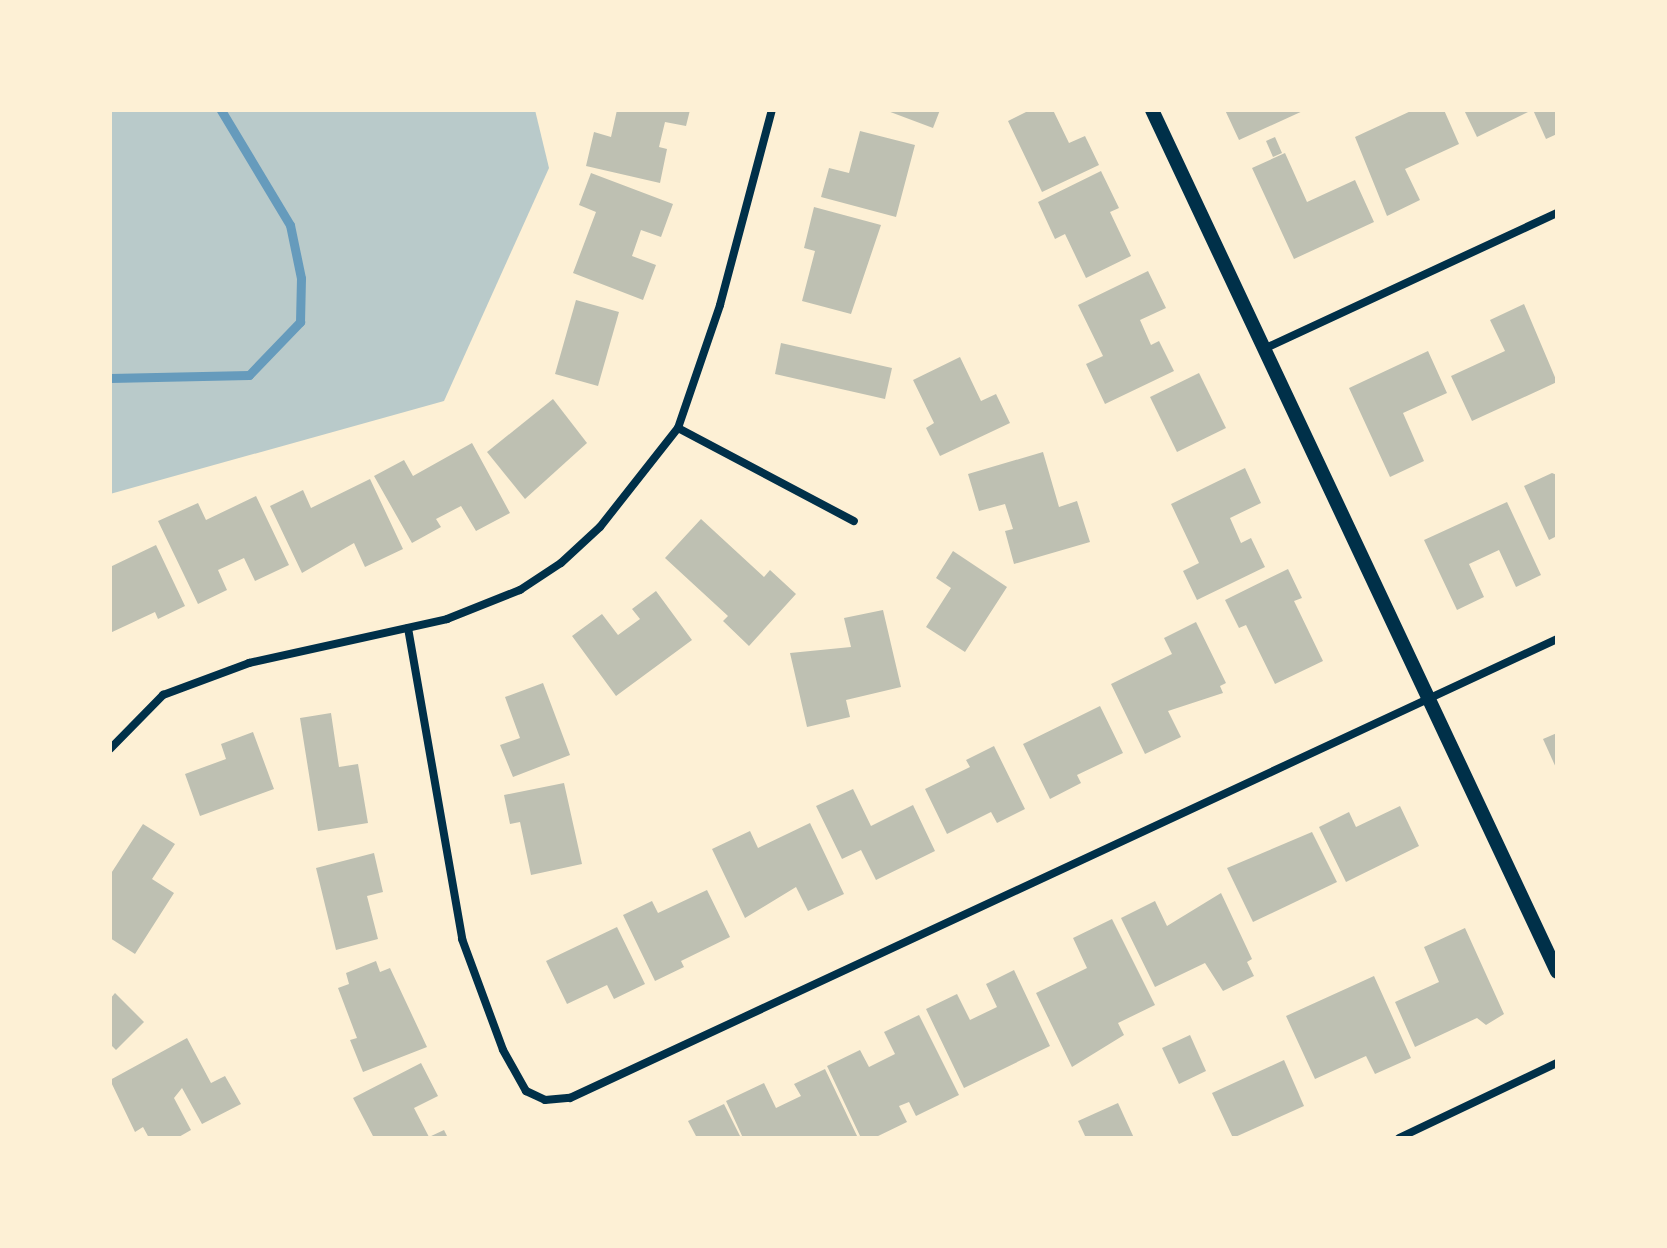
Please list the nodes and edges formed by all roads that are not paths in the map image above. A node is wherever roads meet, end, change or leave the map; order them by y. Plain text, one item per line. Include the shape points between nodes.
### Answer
1 (772, 110) edge
2 (1152, 110) edge
3 (1557, 213) edge
4 (1266, 348) junction
5 (678, 428) junction
6 (854, 521) dead end
7 (408, 628) junction
8 (1557, 639) edge
9 (1429, 697) junction
10 (110, 749) edge
11 (1557, 972) edge
12 (1557, 1063) edge
13 (1399, 1138) edge

1 - 5 street via 720,305
2 - 4 street
3 - 4 street
4 - 9 street
5 - 6 street
5 - 7 street via 638,485 561,563 520,590 447,619
7 - 9 street via 462,939 503,1050 526,1091 545,1100 570,1098
7 - 10 street via 249,663 163,695
8 - 9 street
9 - 11 street
12 - 13 street

